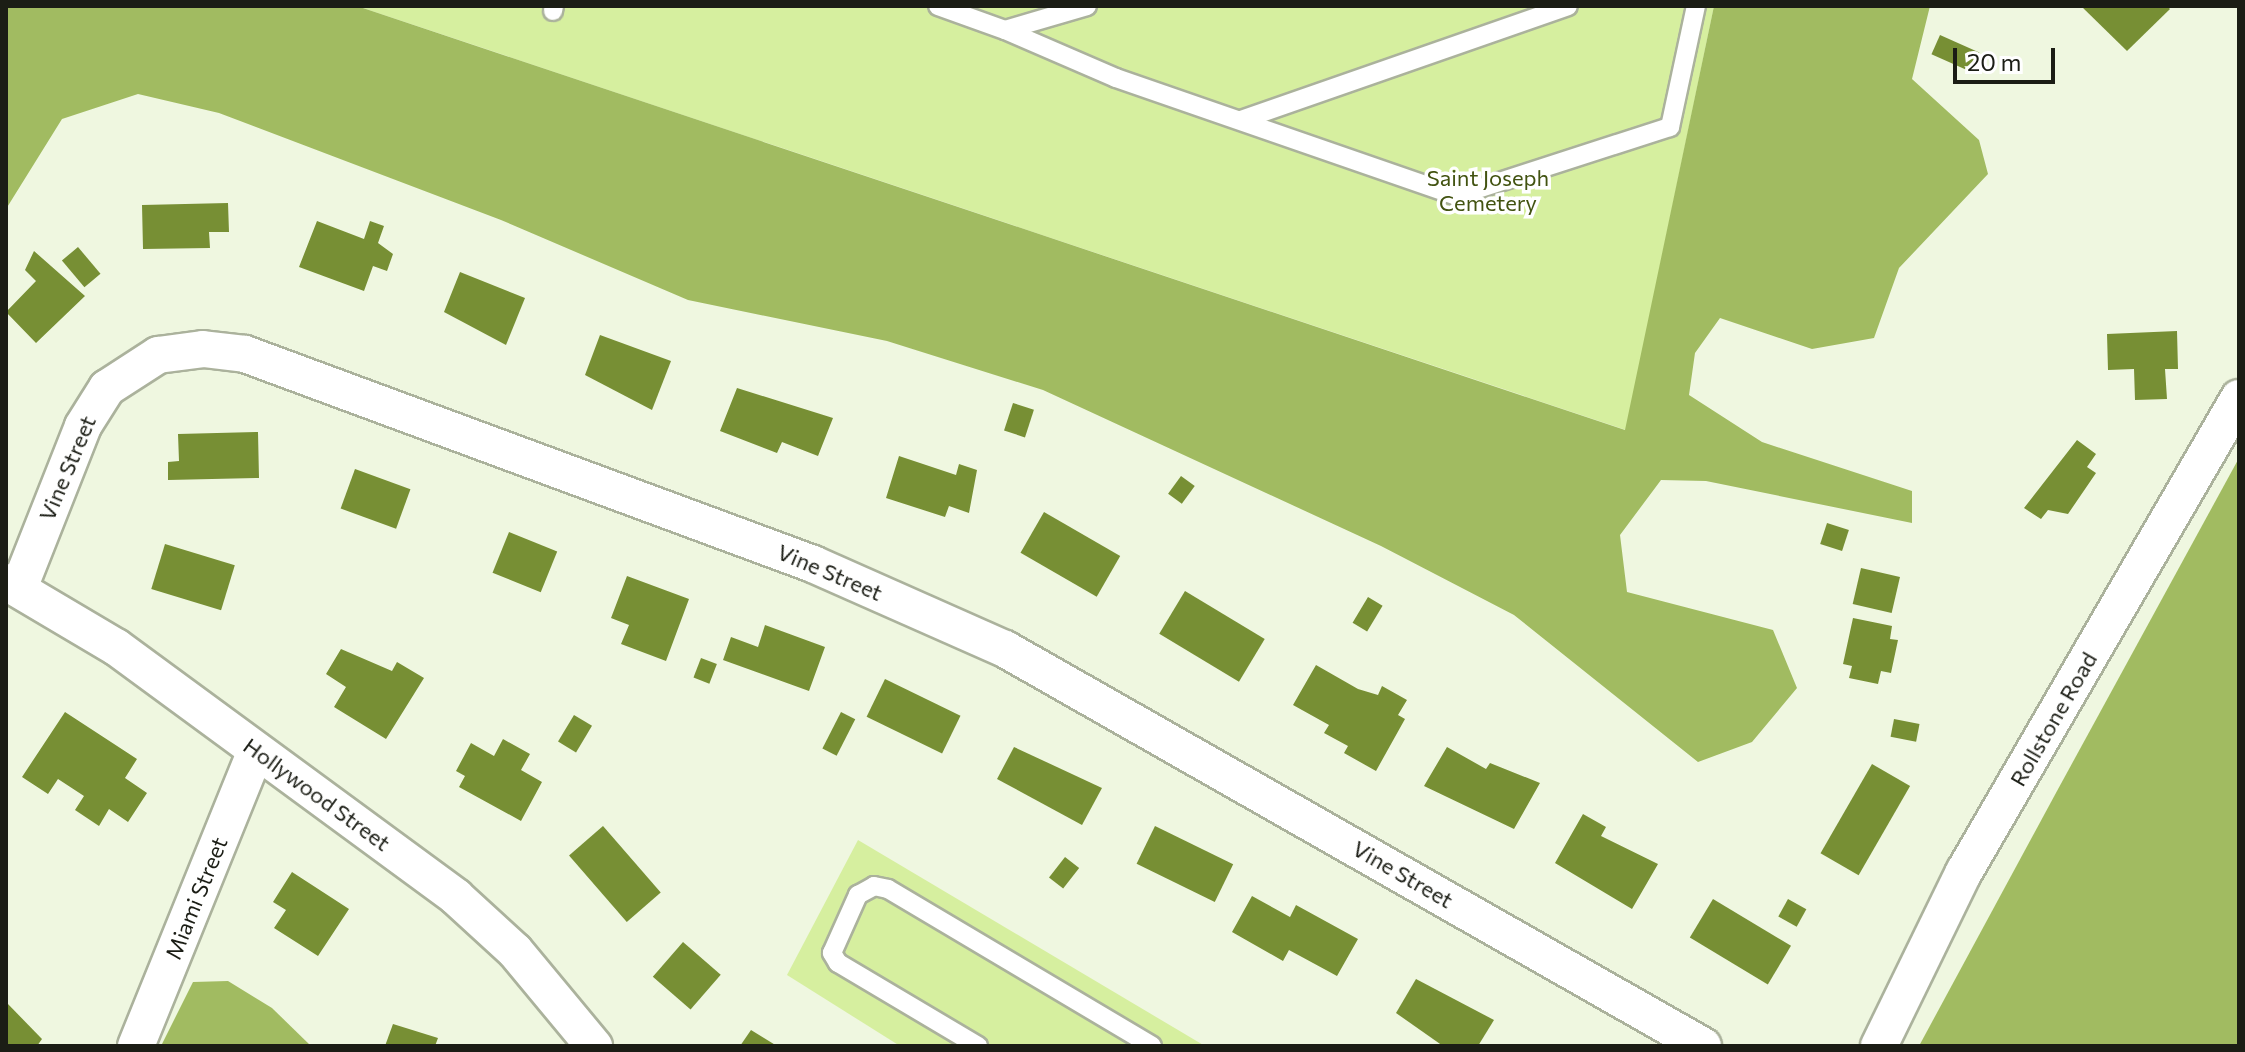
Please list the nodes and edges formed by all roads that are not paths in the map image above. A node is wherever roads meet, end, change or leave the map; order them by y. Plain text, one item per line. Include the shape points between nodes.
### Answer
1 (938, 6) edge
2 (1087, 6) edge
3 (1568, 6) edge
4 (1696, 6) edge
5 (1005, 30) junction
6 (1241, 120) junction
7 (2239, 398) edge
8 (12, 585) edge
9 (256, 750) junction
10 (557, 1031) edge
11 (136, 1046) edge
12 (594, 1046) edge
13 (978, 1046) edge
14 (1152, 1046) edge
15 (1703, 1046) edge
16 (1879, 1046) edge

1 - 5 lane
2 - 5 lane
3 - 6 lane
4 - 6 lane via 1670,127 1473,193 1456,196
5 - 6 lane
7 - 16 street, Rollstone Road via 1964,872
8 - 9 street, Hollywood Street via 116,647
8 - 15 street, Vine Street via 83,426 107,388 158,355 203,349 245,354 813,564 1005,649
9 - 10 street, Hollywood Street via 456,897 515,951
9 - 11 street, Miami Street
10 - 12 street, Hollywood Street
13 - 14 lane via 838,963 832,953 858,895 874,886 888,889

